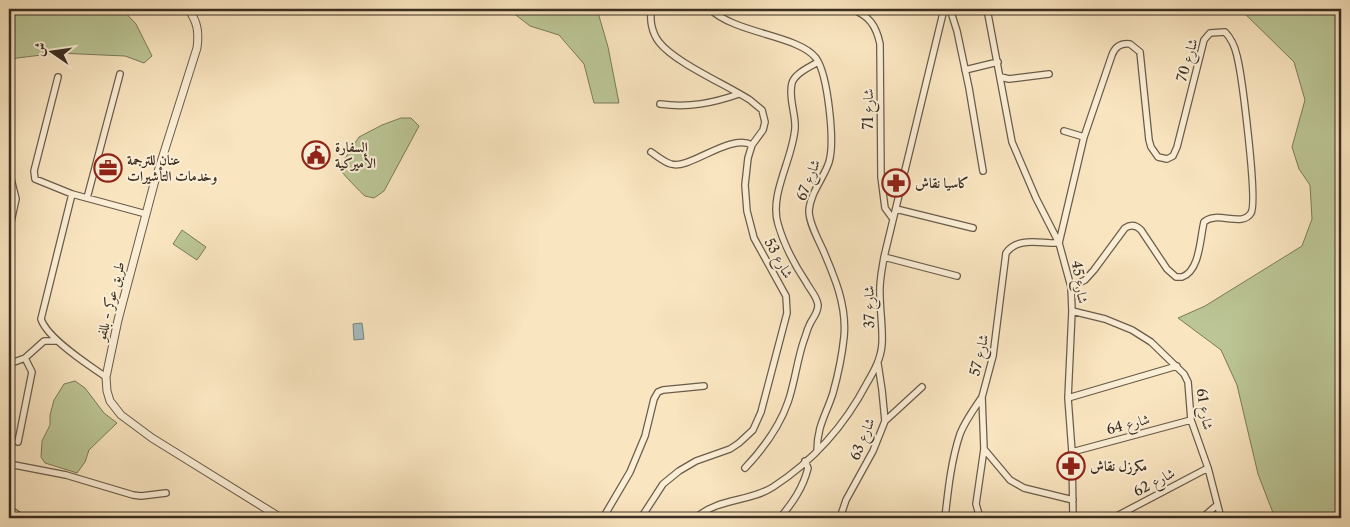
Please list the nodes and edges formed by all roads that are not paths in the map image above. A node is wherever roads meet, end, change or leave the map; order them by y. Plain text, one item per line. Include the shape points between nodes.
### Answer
1 (188, 9) edge
2 (652, 9) edge
3 (710, 9) edge
4 (852, 9) edge
5 (944, 9) edge
6 (950, 9) edge
7 (987, 9) edge
8 (818, 62) junction
9 (998, 62) junction
10 (965, 70) junction
11 (120, 74) dead end
12 (1049, 74) dead end
13 (58, 77) dead end
14 (1001, 77) junction
15 (739, 94) junction
16 (660, 104) dead end
17 (1064, 131) dead end
18 (1084, 138) junction
19 (752, 145) junction
20 (651, 152) dead end
21 (9, 171) edge
22 (983, 171) dead end
23 (72, 194) junction
24 (87, 198) junction
25 (896, 208) junction
26 (146, 214) junction
27 (893, 219) junction
28 (973, 228) dead end
29 (9, 231) edge
30 (1059, 243) junction
31 (884, 257) junction
32 (957, 276) dead end
33 (1070, 287) junction
34 (1072, 311) junction
35 (57, 341) junction
36 (25, 358) junction
37 (9, 364) edge
38 (878, 364) junction
39 (1177, 366) junction
40 (106, 377) junction
41 (704, 386) dead end
42 (922, 388) dead end
43 (982, 398) junction
44 (1068, 398) junction
45 (1191, 420) junction
46 (885, 421) junction
47 (18, 442) dead end
48 (984, 449) junction
49 (817, 451) junction
50 (1072, 452) junction
51 (805, 461) junction
52 (9, 464) edge
53 (745, 468) dead end
54 (1208, 468) junction
55 (166, 493) dead end
56 (1073, 500) junction
57 (1218, 505) junction
58 (9, 509) edge
59 (23, 518) edge
60 (281, 518) edge
61 (603, 518) edge
62 (641, 518) edge
63 (696, 518) edge
64 (780, 518) edge
65 (840, 518) edge
66 (945, 518) edge
67 (980, 518) edge
68 (1073, 518) edge
69 (1112, 518) edge
70 (1202, 518) edge
71 (1221, 518) edge

1 - 26 street, طريق عوكر - بللفو via 199,32 197,48
2 - 15 street, شارع 53 via 654,32 665,49
3 - 8 street via 729,21 809,51
4 - 27 street, شارع 71 via 873,22 878,32 881,176 886,208
5 - 25 street, شارع 37
6 - 10 street
7 - 9 street, شارع 45
8 - 49 street, شارع 67 via 827,96 832,149 810,203 810,216 838,288 843,307 844,336 832,394 817,436
8 - 53 street via 792,81 795,129 776,213 786,248 818,304 778,426 761,452
9 - 10 street
9 - 14 street, شارع 45
10 - 22 street
11 - 24 street
12 - 14 street
13 - 23 street via 34,177 39,182
14 - 30 street, شارع 45 via 1014,148
15 - 16 street via 715,102 684,106
15 - 19 street, شارع 53 via 758,105 764,114 763,130
17 - 18 street
18 - 30 street, شارع 70
18 - 33 street, شارع 70 via 1114,51 1120,45 1130,44 1141,55 1152,148 1160,158 1171,158 1177,147 1204,40 1210,33 1225,32 1233,41 1244,96 1252,180 1251,214 1242,219 1216,217 1206,220 1198,256 1191,272 1182,277 1172,274 1141,230 1130,226 1085,280
19 - 20 street via 733,143 677,165
19 - 62 street, شارع 53 via 745,185 747,211 754,238 786,296 787,313 761,412 753,430 739,443 696,461 663,484
21 - 29 street via 16,199
23 - 24 street
23 - 35 street via 41,319
24 - 26 street
25 - 27 street, شارع 37
25 - 28 street
26 - 40 street, طريق عوكر - بللفو via 113,336
27 - 31 street, شارع 37
30 - 33 street, شارع 45
30 - 43 street, شارع 57 via 1017,243 1006,252 995,346
31 - 32 street
31 - 38 street, شارع 37 via 880,295 882,345
33 - 34 street, شارع 45
34 - 39 street, شارع 61 via 1106,319 1132,330
34 - 44 street, شارع 45
35 - 36 street via 44,341
35 - 40 street
36 - 37 street
36 - 47 street via 32,372
38 - 46 street, شارع 63
38 - 49 street, شارع 37 via 843,422
39 - 44 street
39 - 45 street, شارع 61 via 1188,382
40 - 60 street, طريق عوكر - بللفو via 110,401 128,421
41 - 61 street via 658,392 630,472
42 - 46 street
43 - 48 street, شارع 57
43 - 66 street via 960,434
44 - 50 street, شارع 45
45 - 50 street, شارع 64
45 - 54 street, شارع 61
46 - 65 street, شارع 63
48 - 56 street via 1010,480 1024,488
48 - 67 street, شارع 57 via 976,504
49 - 51 street, شارع 37
50 - 56 street, شارع 45
51 - 63 street, شارع 37 via 772,488 715,506
51 - 64 street via 808,468 801,489
52 - 55 street via 66,475 141,496
54 - 57 street, شارع 61
54 - 69 street, شارع 62
56 - 68 street, شارع 45
57 - 70 street
57 - 71 street, شارع 61
58 - 59 street

